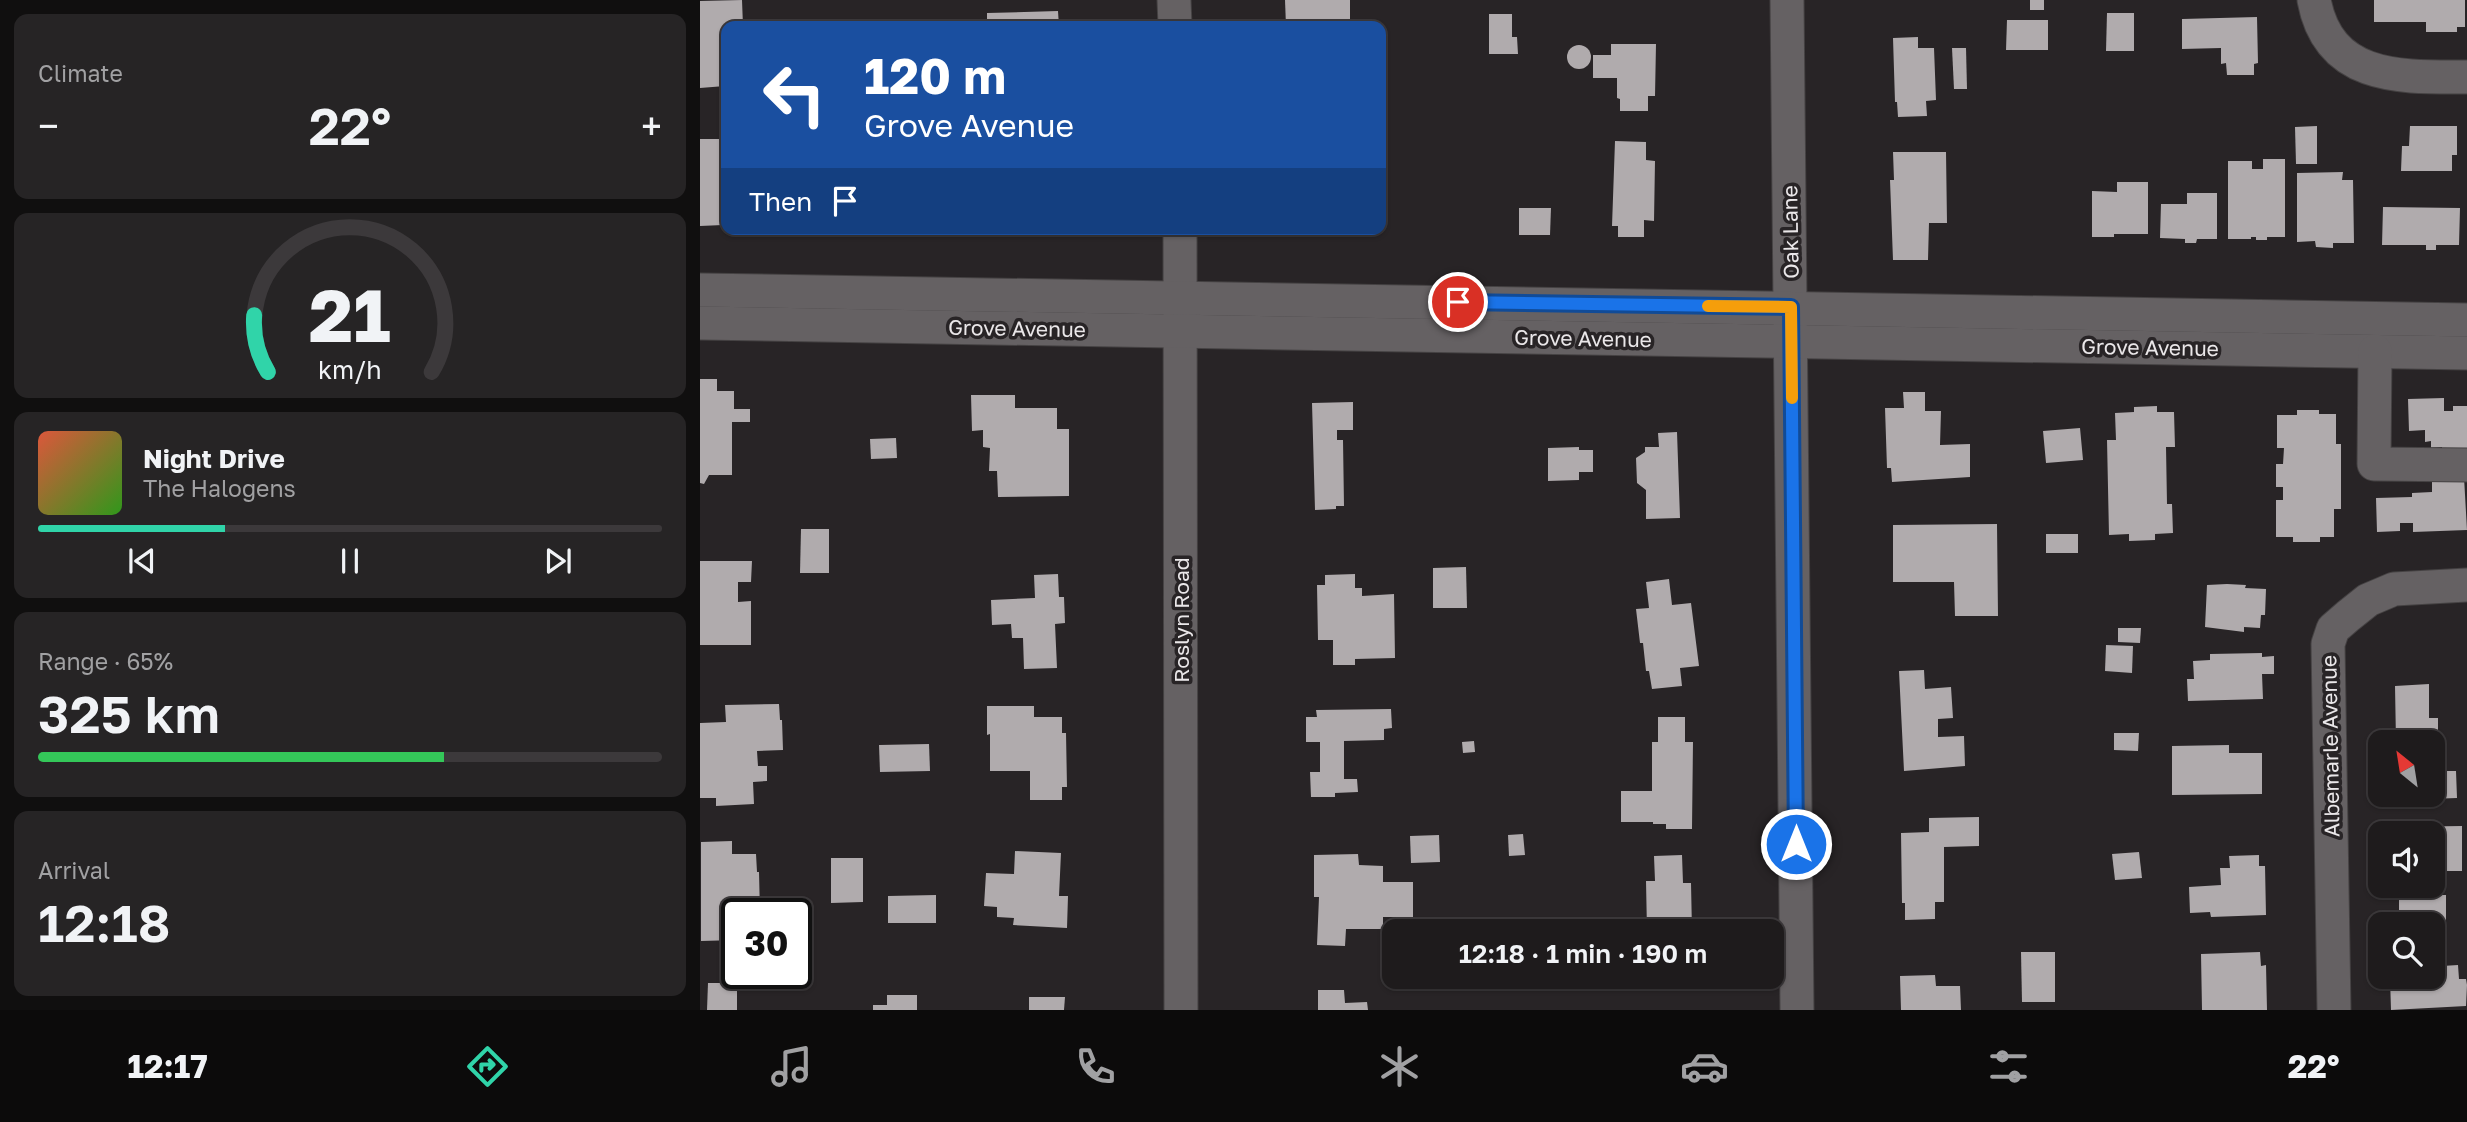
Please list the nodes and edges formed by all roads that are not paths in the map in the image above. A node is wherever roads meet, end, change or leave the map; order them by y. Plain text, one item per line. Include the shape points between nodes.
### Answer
1 (1174, 0) edge
2 (1787, 0) edge
3 (2314, 0) edge
4 (1175, 21) edge
5 (2467, 77) edge
6 (1180, 235) edge
7 (700, 290) edge
8 (1181, 298) junction
9 (1791, 307) junction
10 (2467, 320) edge
11 (700, 323) edge
12 (1180, 331) junction
13 (1792, 342) junction
14 (2375, 351) junction
15 (2467, 353) edge
16 (2467, 465) edge
17 (2467, 585) edge
18 (1181, 1010) edge
19 (1797, 1010) edge
20 (2334, 1010) edge

1 - 4 street
2 - 9 street, Oak Lane
3 - 5 street via 2323,31 2344,55 2378,73
6 - 8 street, Roslyn Road
7 - 8 street, Grove Avenue
8 - 9 street, Grove Avenue
8 - 12 street, Roslyn Road
9 - 10 street, Grove Avenue
9 - 13 street, Oak Lane
11 - 12 street, Grove Avenue
12 - 13 street, Grove Avenue
12 - 18 street, Roslyn Road
13 - 14 street, Grove Avenue
13 - 19 street, Oak Lane
14 - 15 street, Grove Avenue
14 - 16 street via 2374,464
17 - 20 street, Albemarle Avenue via 2394,589 2368,600 2333,629 2328,644

